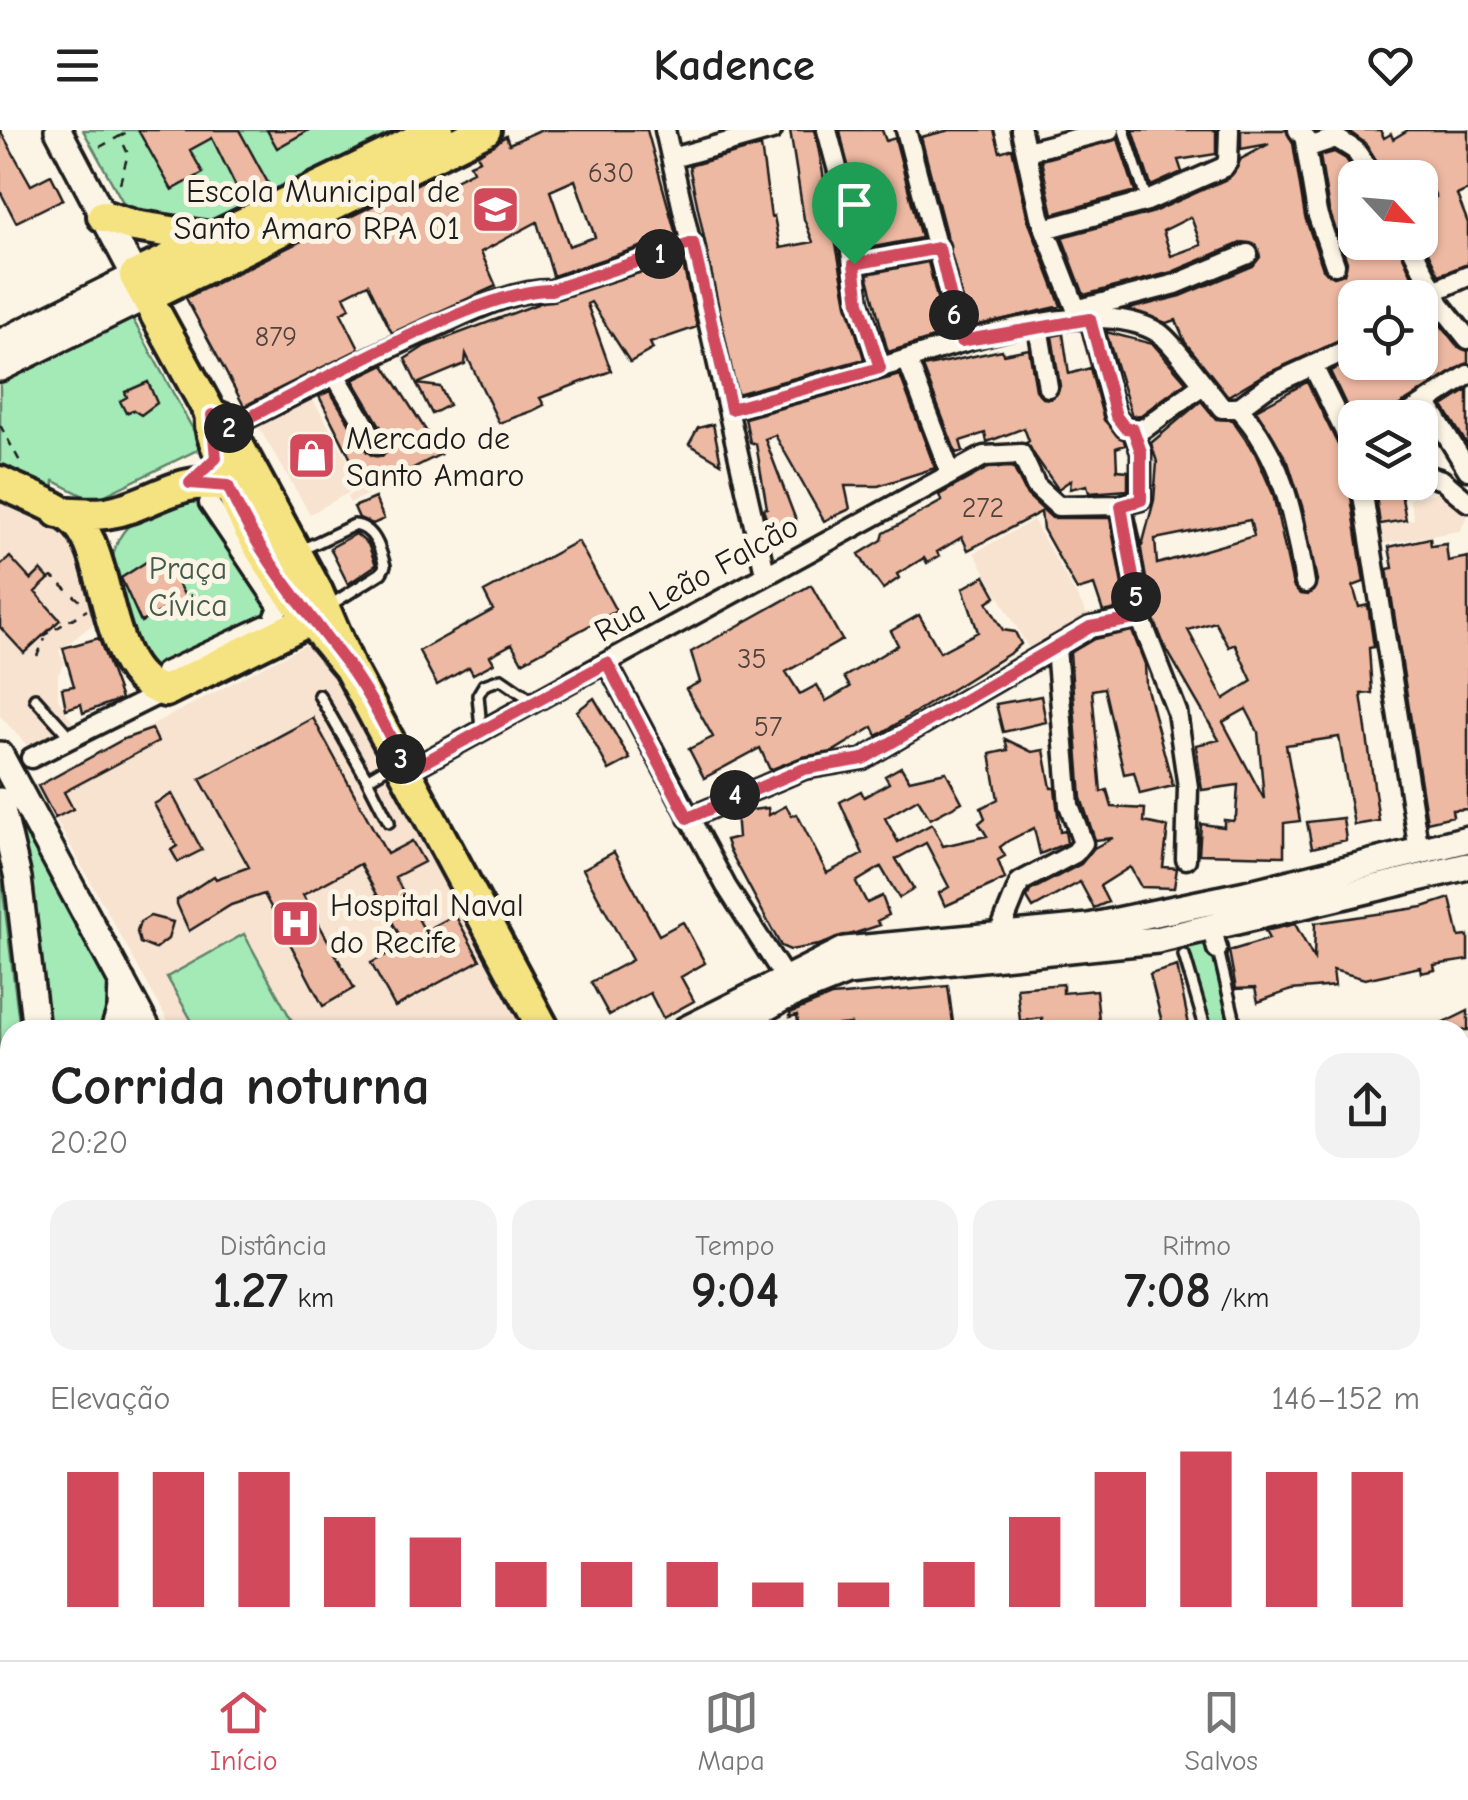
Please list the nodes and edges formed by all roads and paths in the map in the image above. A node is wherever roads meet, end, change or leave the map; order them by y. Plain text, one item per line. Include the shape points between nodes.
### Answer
1 (58, 130) edge
2 (130, 130) edge
3 (438, 130) edge
4 (485, 130) edge
5 (665, 130) edge
6 (772, 130) edge
7 (826, 130) edge
8 (910, 130) edge
9 (1021, 130) edge
10 (1110, 130) edge
11 (1124, 130) edge
12 (1228, 130) edge
13 (120, 136) junction
14 (1301, 136) edge
15 (100, 147) dead end
16 (1027, 151) junction
17 (672, 158) junction
18 (1363, 160) edge
19 (120, 183) dead end
20 (1146, 202) junction
21 (103, 216) junction
22 (1045, 229) junction
23 (210, 238) junction
24 (693, 243) junction
25 (939, 248) junction
26 (1248, 254) dead end
27 (854, 264) junction
28 (1335, 265) dead end
29 (1468, 276) edge
30 (141, 286) junction
31 (1438, 297) edge
32 (1438, 300) edge
33 (1082, 316) junction
34 (1038, 326) junction
35 (1465, 328) edge
36 (961, 341) junction
37 (0, 343) edge
38 (1338, 354) edge
39 (907, 359) junction
40 (1314, 366) junction
41 (0, 368) edge
42 (880, 368) junction
43 (335, 374) junction
44 (1468, 374) edge
45 (1201, 386) junction
46 (1048, 387) dead end
47 (1429, 400) edge
48 (1238, 408) junction
49 (731, 409) junction
50 (1338, 415) edge
51 (1438, 421) edge
52 (0, 426) edge
53 (1141, 427) junction
54 (220, 430) junction
55 (376, 446) dead end
56 (1468, 470) edge
57 (950, 472) junction
58 (14, 479) edge
59 (1438, 481) edge
60 (209, 491) junction
61 (1465, 492) edge
62 (1364, 500) edge
63 (1121, 506) junction
64 (58, 512) junction
65 (296, 553) junction
66 (764, 573) junction
67 (49, 579) dead end
68 (1305, 583) dead end
69 (317, 607) junction
70 (1140, 618) junction
71 (1056, 648) junction
72 (37, 656) dead end
73 (607, 663) junction
74 (165, 682) junction
75 (319, 695) dead end
76 (35, 698) dead end
77 (532, 701) junction
78 (481, 729) junction
79 (71, 738) junction
80 (0, 754) edge
81 (31, 758) dead end
82 (405, 765) junction
83 (367, 779) junction
84 (0, 801) edge
85 (688, 818) junction
86 (389, 822) dead end
87 (1468, 840) edge
88 (12, 845) junction
89 (1419, 852) junction
90 (1186, 858) dead end
91 (1468, 858) edge
92 (1468, 866) edge
93 (1394, 883) junction
94 (1246, 894) junction
95 (1222, 934) junction
96 (998, 936) junction
97 (1182, 946) junction
98 (785, 978) junction
99 (122, 981) junction
100 (35, 1020) edge
101 (50, 1020) edge
102 (116, 1020) edge
103 (143, 1020) edge
104 (539, 1020) edge
105 (704, 1020) edge
106 (744, 1020) edge
107 (1203, 1020) edge
108 (1235, 1020) edge

1 - 21 main road
2 - 13 path
3 - 23 main road
4 - 30 main road
5 - 17 street
6 - 17 street
7 - 27 street
8 - 25 street
9 - 16 street
10 - 16 street
11 - 20 lane
12 - 20 street via 1225,166
13 - 15 path
13 - 19 path via 128,154
14 - 18 street via 1314,146 1338,139
14 - 28 street
16 - 22 street
17 - 24 street
20 - 22 street
21 - 23 main road
21 - 30 main road
22 - 33 street
23 - 30 main road
24 - 43 street via 488,305
24 - 49 street
25 - 27 street
25 - 36 street
26 - 33 street
27 - 42 street
29 - 31 street
30 - 37 main road
30 - 41 main road
30 - 54 main road
32 - 35 street
33 - 34 street
33 - 45 street via 1160,334
33 - 53 street via 1116,416 1125,428
34 - 36 street
34 - 46 street
36 - 39 street
38 - 40 street
39 - 42 street
39 - 57 street
40 - 48 street
40 - 50 street
42 - 49 street
43 - 54 street
43 - 55 street
44 - 47 street
45 - 48 street via 1222,408
45 - 53 street
48 - 68 street via 1283,482
49 - 66 street
51 - 56 street
52 - 58 path
53 - 63 street via 1141,500
54 - 60 main road
54 - 65 main road
57 - 63 street, Rua Leão Falcão via 984,456 1018,453 1054,504
57 - 66 street, Rua Leão Falcão
58 - 64 main road
59 - 61 street
60 - 64 main road via 107,513
60 - 69 main road via 252,501
60 - 74 street via 280,608 272,622
62 - 89 street
63 - 70 street
64 - 74 main road via 84,535 115,634 142,679
65 - 69 main road
65 - 69 lane via 354,524 371,532 381,550 381,573
66 - 73 street, Rua Leão Falcão
67 - 72 path via 80,605 92,606 44,637
69 - 74 main road
69 - 82 main road
70 - 71 street via 1090,627
70 - 90 street via 1176,712 1188,787
71 - 85 street via 863,759 804,769
71 - 96 street via 1069,804 1082,843 1020,882
73 - 77 street, Rua Leão Falcão
73 - 85 street
74 - 79 street
75 - 83 lane
76 - 79 lane
77 - 78 street, Rua Leão Falcão
77 - 78 lane via 494,679 478,695
78 - 82 street, Rua Leão Falcão
79 - 81 street
80 - 99 main road
82 - 83 lane
82 - 104 main road
83 - 86 lane
84 - 88 main road
85 - 98 street
87 - 89 main road
88 - 100 main road
88 - 101 main road via 30,871
89 - 94 main road
91 - 93 main road via 1406,872
92 - 93 main road
93 - 95 main road
94 - 95 main road
94 - 96 main road via 1089,927
95 - 97 main road
95 - 108 lane
96 - 98 main road via 844,950
97 - 106 main road via 847,972
97 - 107 lane
98 - 105 main road
99 - 102 main road
99 - 103 main road

